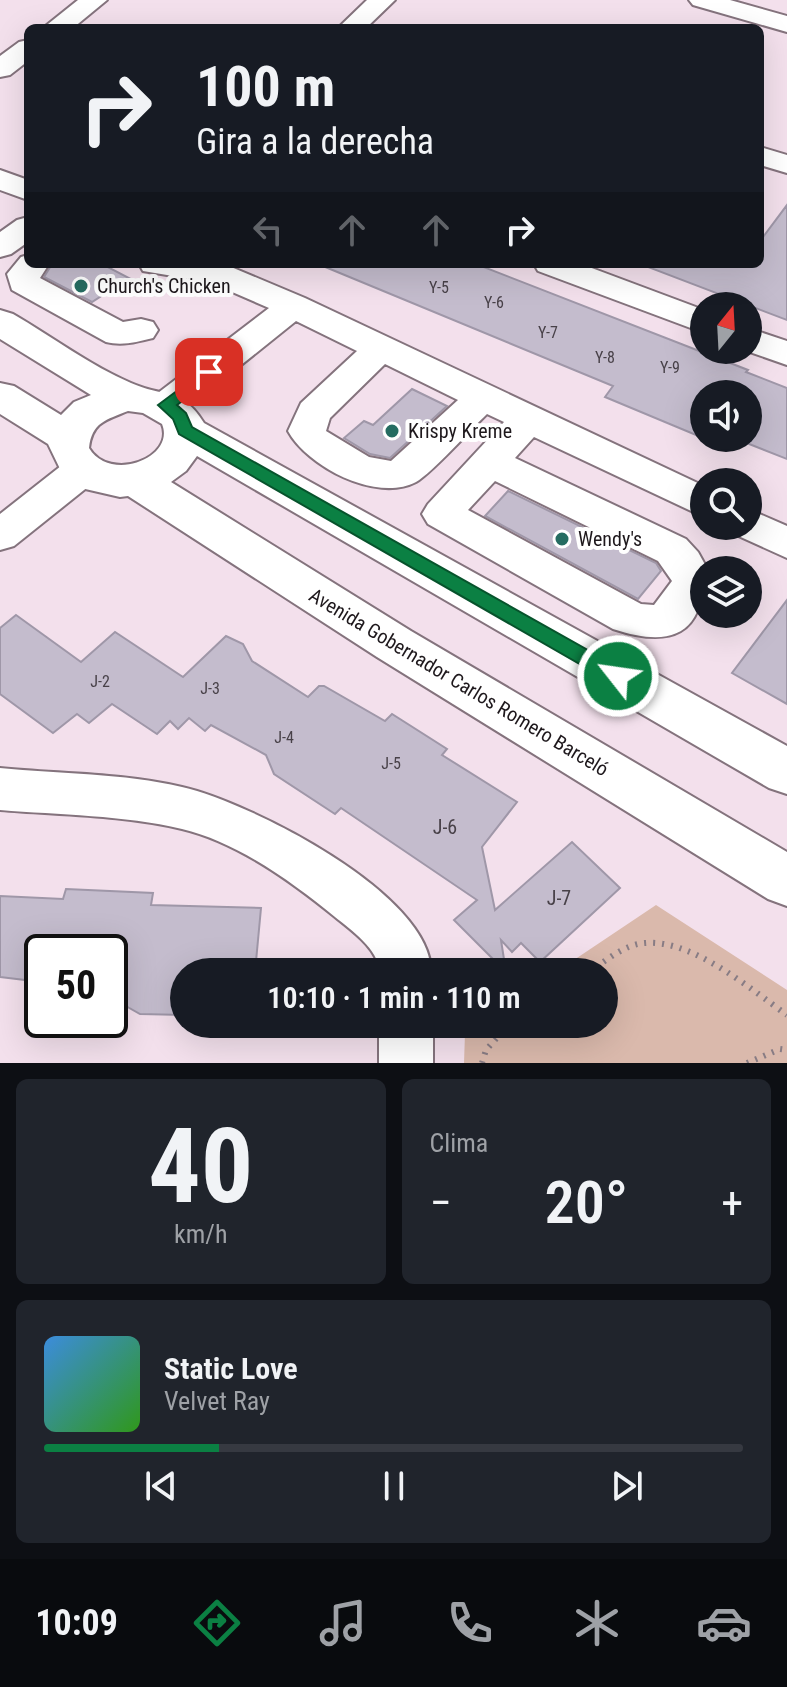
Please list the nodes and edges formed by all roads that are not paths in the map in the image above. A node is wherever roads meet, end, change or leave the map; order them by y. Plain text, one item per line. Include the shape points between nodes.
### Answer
1 (94, 0) edge
2 (382, 0) edge
3 (702, 0) edge
4 (61, 24) edge
5 (361, 24) edge
6 (787, 24) edge
7 (24, 51) edge
8 (0, 69) edge
9 (764, 157) edge
10 (787, 164) edge
11 (0, 179) edge
12 (24, 189) edge
13 (24, 230) edge
14 (0, 247) edge
15 (29, 268) edge
16 (206, 268) edge
17 (561, 268) edge
18 (293, 306) junction
19 (690, 317) edge
20 (0, 322) edge
21 (141, 330) dead end
22 (762, 344) edge
23 (381, 348) junction
24 (787, 354) edge
25 (0, 396) edge
26 (124, 397) junction
27 (483, 397) junction
28 (176, 418) junction
29 (529, 419) junction
30 (73, 454) junction
31 (489, 462) junction
32 (134, 479) junction
33 (690, 496) edge
34 (762, 531) edge
35 (0, 535) edge
36 (787, 543) edge
37 (787, 772) edge
38 (0, 789) edge
39 (787, 881) edge
40 (405, 958) edge
41 (406, 1038) edge
42 (406, 1063) edge

1 - 4 street
2 - 5 street
3 - 6 street
7 - 8 street
9 - 10 street
11 - 12 street
13 - 14 street
15 - 21 street via 24,283 118,334
16 - 18 street
17 - 19 street
18 - 23 street
18 - 28 street
20 - 26 main road
22 - 24 street
23 - 27 street
23 - 27 street via 308,423 312,440 376,476 403,472
25 - 30 main road
26 - 28 main road via 147,398
26 - 30 main road via 82,413
27 - 29 street
28 - 32 main road via 182,449 169,464
28 - 37 main road
29 - 31 street
29 - 33 street
30 - 32 main road via 100,480
30 - 35 street
31 - 31 street via 672,550 693,581 677,609 663,622 628,617 442,514
32 - 39 main road, Avenida Gobernador Carlos Romero Barceló via 394,644
34 - 36 street
38 - 40 street via 184,808 234,825 370,912
41 - 42 street

